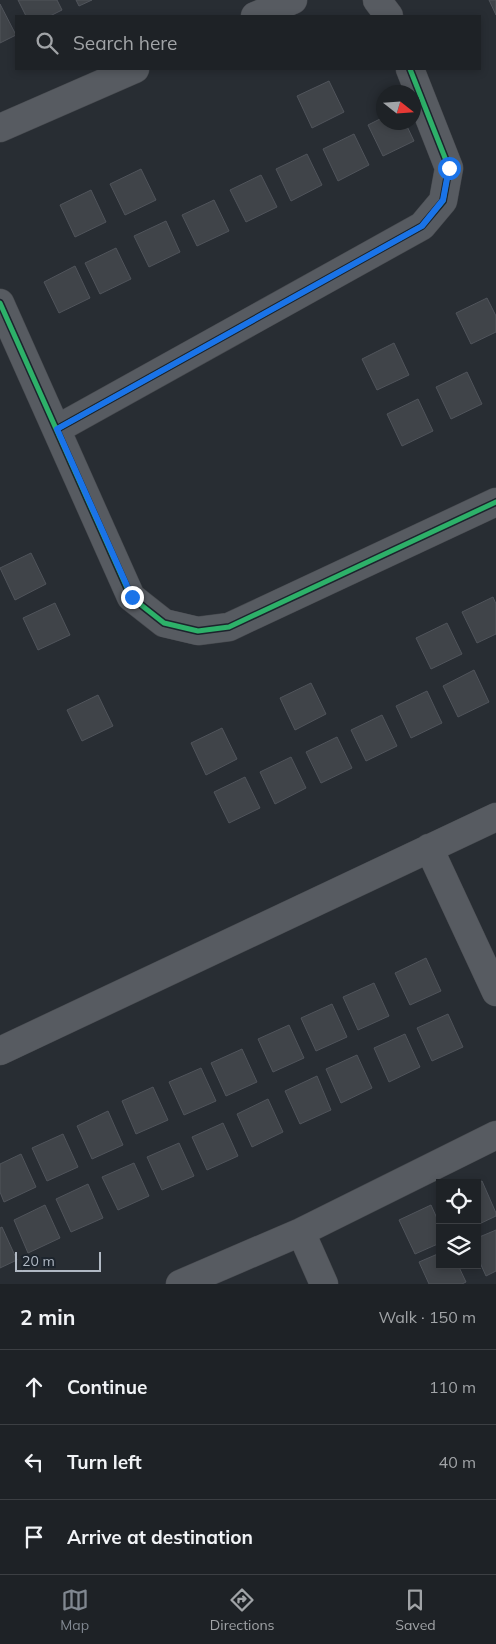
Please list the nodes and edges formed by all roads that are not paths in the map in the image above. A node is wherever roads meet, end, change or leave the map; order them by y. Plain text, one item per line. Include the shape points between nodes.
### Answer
1 (293, 0) edge
2 (377, 0) edge
3 (257, 15) edge
4 (388, 15) edge
5 (133, 70) edge
6 (410, 70) edge
7 (0, 128) edge
8 (0, 303) edge
9 (57, 429) junction
10 (496, 502) edge
11 (496, 817) edge
12 (429, 848) junction
13 (496, 992) edge
14 (0, 1051) edge
15 (496, 1135) edge
16 (301, 1232) junction
17 (180, 1284) edge
18 (324, 1284) edge

1 - 3 street
2 - 4 street
5 - 7 street
6 - 9 street via 449,168 443,200 422,226
8 - 9 street
9 - 10 street via 132,597 164,623 198,631 229,627
11 - 12 street
12 - 13 street
12 - 14 street
15 - 16 street
16 - 17 street
16 - 18 street

